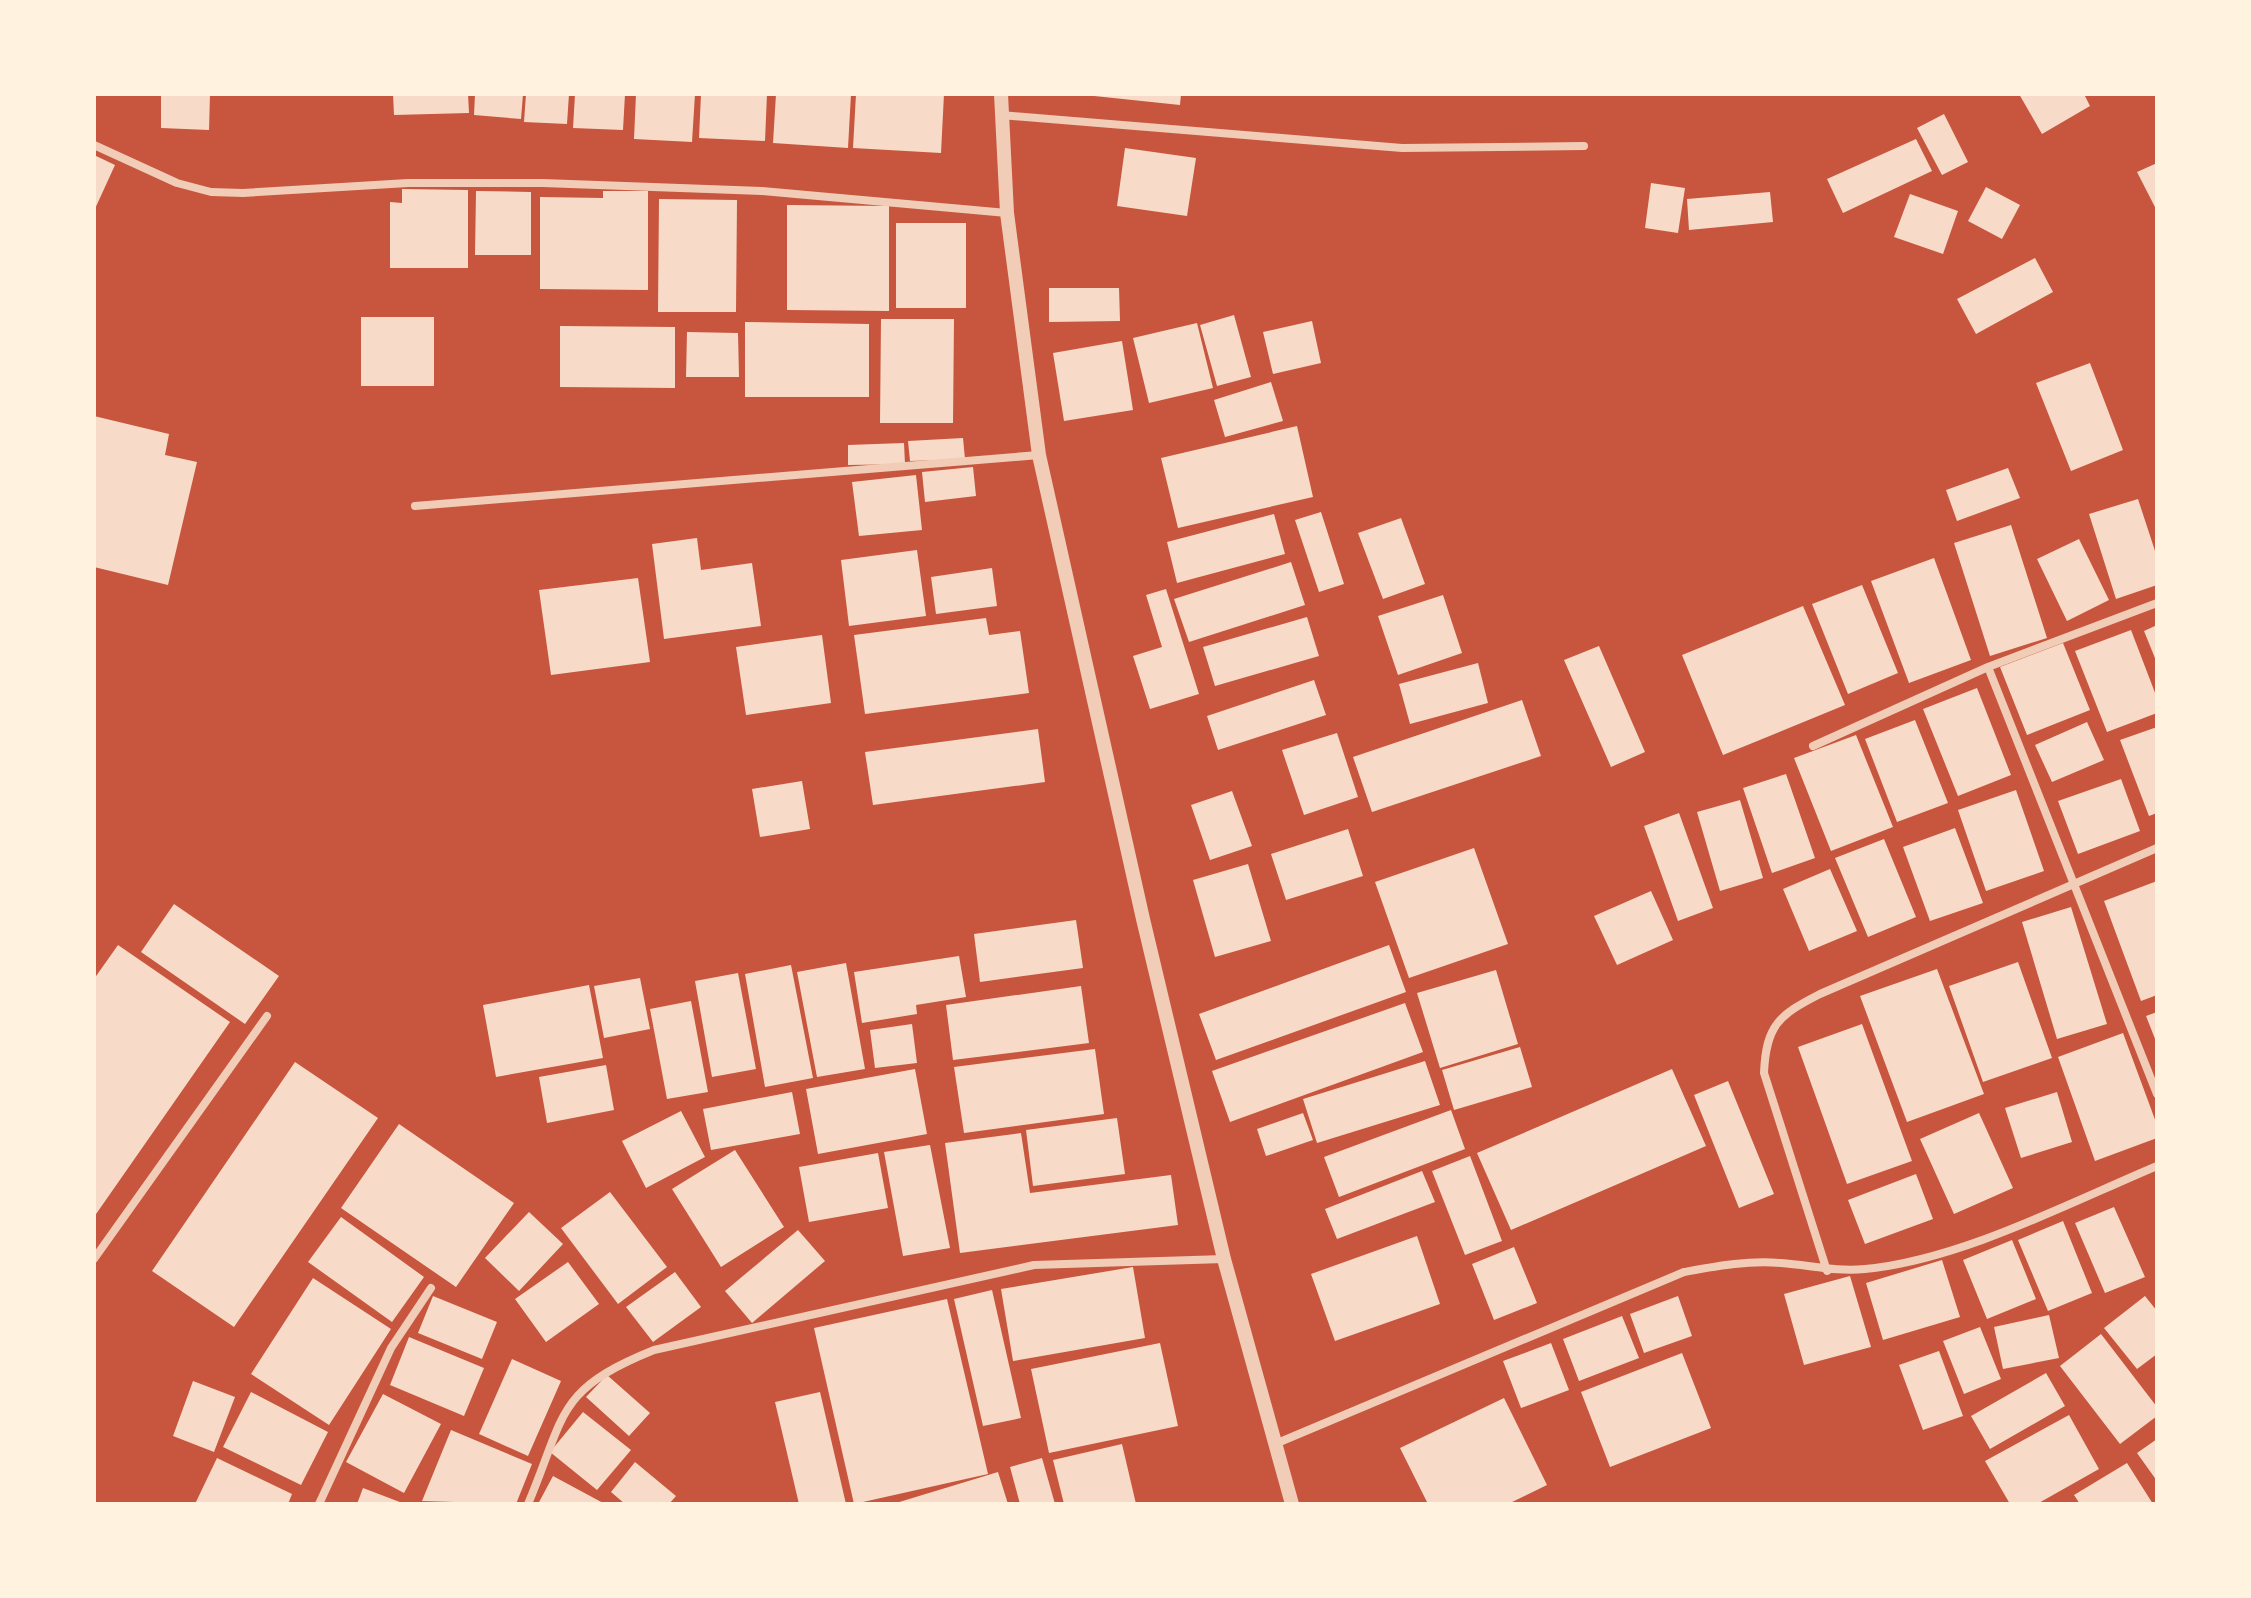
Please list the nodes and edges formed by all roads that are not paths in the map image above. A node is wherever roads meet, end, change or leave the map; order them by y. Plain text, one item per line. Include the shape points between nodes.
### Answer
1 (1001, 94) edge
2 (1000, 115) junction
3 (94, 145) edge
4 (1584, 146) dead end
5 (1007, 213) junction
6 (1039, 455) junction
7 (415, 506) dead end
8 (2157, 603) edge
9 (1988, 667) junction
10 (1813, 746) dead end
11 (2157, 848) edge
12 (2074, 883) junction
13 (267, 1016) dead end
14 (2157, 1094) edge
15 (2157, 1166) edge
16 (94, 1259) edge
17 (1224, 1259) junction
18 (1827, 1271) junction
19 (431, 1288) dead end
20 (1275, 1444) junction
21 (319, 1504) edge
22 (528, 1504) edge
23 (1292, 1504) edge

1 - 2 street
2 - 4 street via 1402,148
2 - 5 street
3 - 5 street via 177,183 211,192 543,183 762,191
5 - 6 street
6 - 7 street
6 - 17 street
8 - 9 street
9 - 10 street
9 - 12 street
11 - 12 street
12 - 14 street
12 - 18 street via 1820,994 1775,1024 1765,1043 1764,1073
13 - 16 street
15 - 18 street via 1999,1232 1905,1263
17 - 20 street
17 - 22 street via 1034,1265 654,1350 609,1368 579,1391 560,1418
18 - 20 street via 1738,1263 1684,1272
19 - 21 street via 391,1348
20 - 23 street

